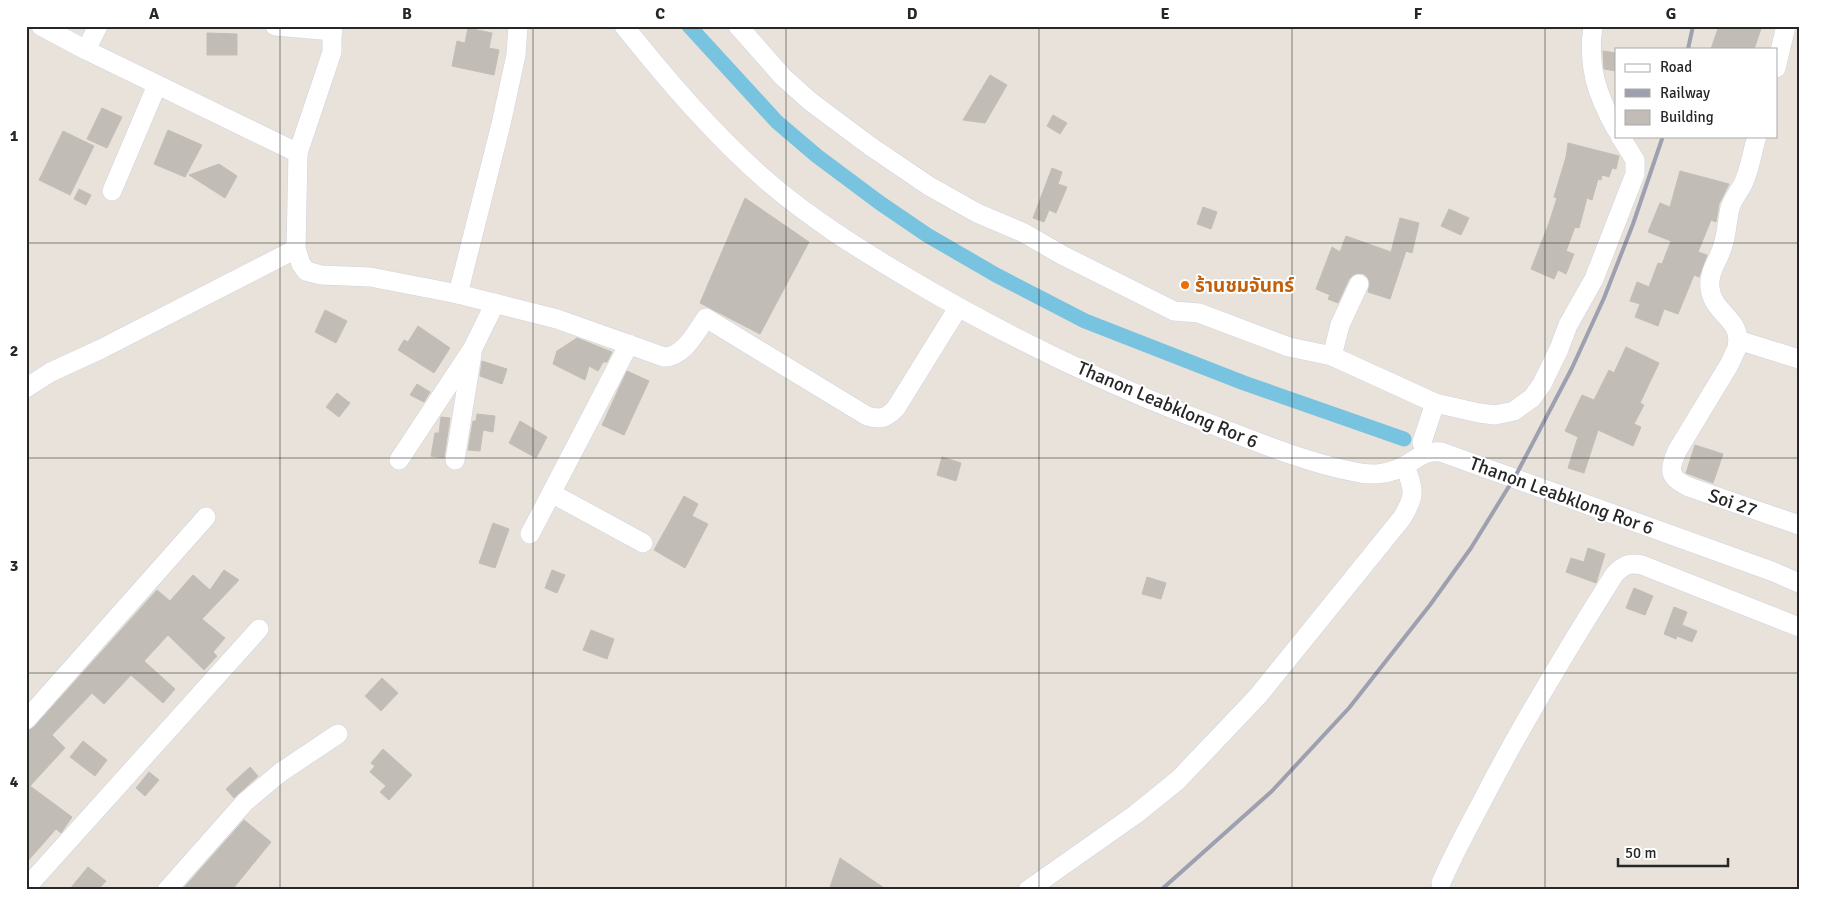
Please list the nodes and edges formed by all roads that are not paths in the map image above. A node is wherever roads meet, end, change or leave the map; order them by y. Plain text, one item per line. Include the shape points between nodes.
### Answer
1 (41, 26) edge
2 (98, 26) edge
3 (275, 26) edge
4 (518, 26) edge
5 (624, 26) edge
6 (738, 26) edge
7 (1593, 26) edge
8 (1786, 26) edge
9 (333, 29) edge
10 (86, 50) junction
11 (1778, 60) edge
12 (157, 85) junction
13 (1615, 127) edge
14 (1621, 138) edge
15 (1756, 138) edge
16 (298, 153) junction
17 (112, 191) dead end
18 (296, 249) junction
19 (1359, 284) dead end
20 (458, 294) junction
21 (495, 303) junction
22 (958, 308) junction
23 (1738, 340) junction
24 (629, 344) junction
25 (473, 348) junction
26 (1332, 356) junction
27 (1799, 359) edge
28 (26, 388) edge
29 (1435, 403) junction
30 (1425, 453) junction
31 (399, 460) dead end
32 (455, 460) dead end
33 (1405, 466) junction
34 (553, 494) junction
35 (206, 517) dead end
36 (1799, 525) edge
37 (530, 534) dead end
38 (643, 543) dead end
39 (1799, 583) edge
40 (1799, 627) edge
41 (260, 629) dead end
42 (26, 720) edge
43 (338, 734) dead end
44 (1441, 883) dead end
45 (26, 888) edge
46 (167, 890) edge
47 (1028, 890) edge

1 - 10 street
2 - 10 street
3 - 9 street
4 - 20 street via 516,55 501,124
5 - 22 street, Thanon Leabklong Ror 6 via 714,130 769,182 832,232
6 - 26 street via 783,77 811,102 877,151 977,214 1024,233 1174,311 1199,313 1289,347
7 - 13 street via 1590,42 1592,72
8 - 11 street
9 - 16 street via 330,58
10 - 12 street
12 - 16 street
12 - 17 street
14 - 29 street via 1634,160 1635,174 1594,279 1538,388 1521,407 1510,413 1479,413
15 - 23 street via 1746,178 1733,200 1724,244 1711,276 1712,299 1735,326
16 - 18 street
18 - 20 street via 303,268 314,274 370,277
18 - 28 street via 51,372
19 - 26 street via 1340,325
20 - 21 street
21 - 24 street via 557,319
21 - 25 street
22 - 24 street via 896,408 884,418 876,419 706,318 675,356 664,357
22 - 33 street, Thanon Leabklong Ror 6 via 1127,391 1277,449 1362,474 1381,474
23 - 27 street
23 - 36 street, Soi 27 via 1729,365 1677,451 1671,473 1678,482 1689,487
24 - 34 street
25 - 31 street
25 - 32 street
26 - 29 street
29 - 30 street via 1422,442
30 - 33 street, Thanon Leabklong Ror 6
30 - 39 street, Thanon Leabklong Ror 6 via 1448,454
33 - 47 street via 1413,494 1402,518 1258,696 1178,780 1136,814
34 - 37 street
34 - 38 street
35 - 42 street
40 - 44 street via 1642,565 1634,563 1620,568 1563,655 1512,744
41 - 45 street
43 - 46 street via 281,772 245,802

